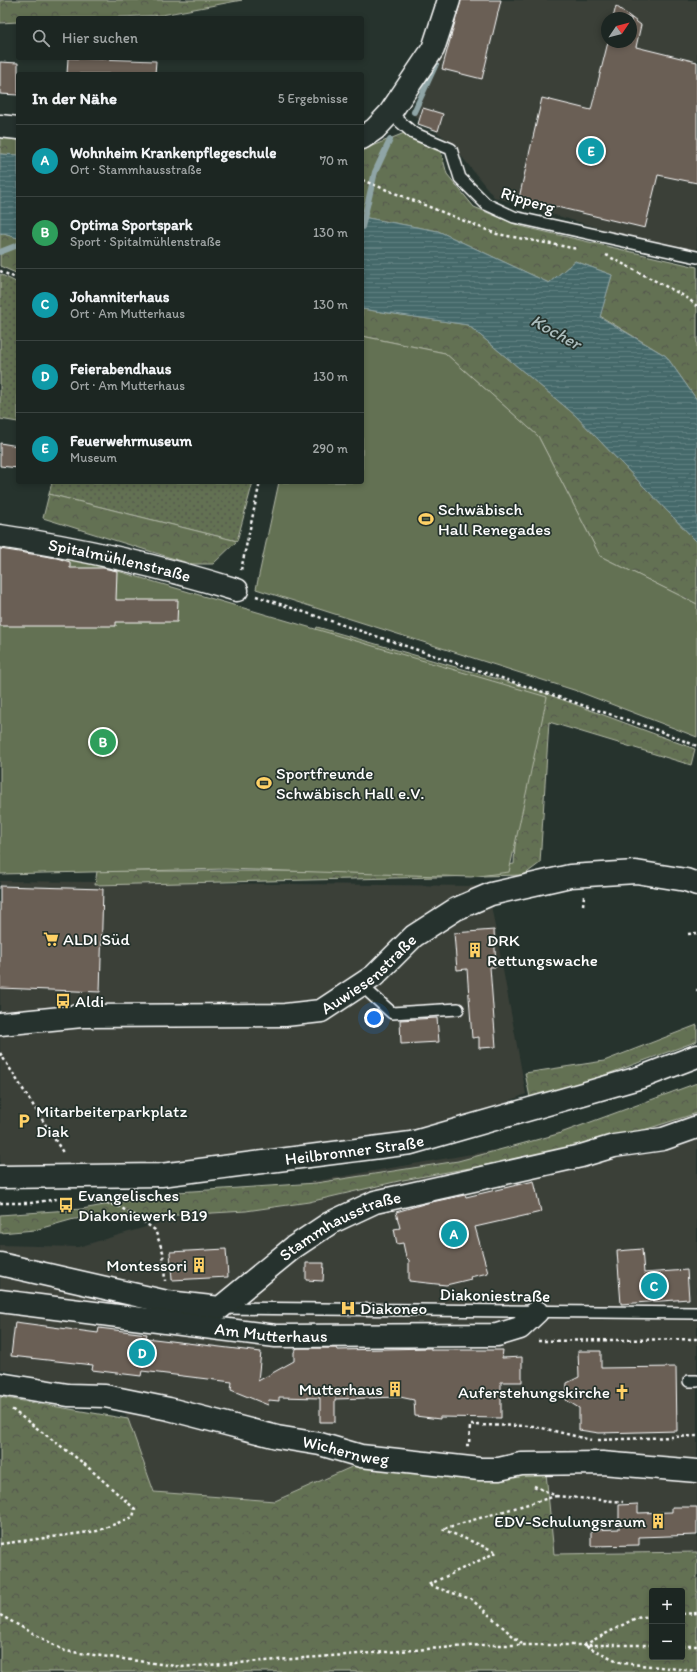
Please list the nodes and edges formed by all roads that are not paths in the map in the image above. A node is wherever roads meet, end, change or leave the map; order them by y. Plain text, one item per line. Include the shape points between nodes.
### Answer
1 (449, 0) edge
2 (390, 113) junction
3 (0, 126) edge
4 (16, 128) edge
5 (364, 136) edge
6 (697, 257) edge
7 (0, 536) edge
8 (237, 590) road end
9 (697, 884) edge
10 (361, 985) junction
11 (458, 1009) dead end
12 (0, 1024) edge
13 (697, 1056) edge
14 (697, 1127) edge
15 (0, 1177) edge
16 (0, 1264) edge
17 (0, 1301) edge
18 (220, 1308) junction
19 (537, 1312) junction
20 (697, 1313) edge
21 (0, 1384) edge
22 (697, 1471) edge

1 - 2 street via 433,49
2 - 5 street
2 - 6 lane, Ripperg via 413,133 452,149 460,178 486,204 514,217
3 - 4 street
7 - 8 street, Spitalmühlenstraße via 61,546 193,576
9 - 10 street, Auwiesenstraße via 636,872 570,876 491,894 456,909 414,936 374,976
10 - 11 lane via 392,1013
10 - 12 street, Auwiesenstraße via 321,1011 285,1016 82,1016
13 - 15 street, Heilbronner Straße via 642,1078 411,1144 161,1175
14 - 18 street, Stammhausstraße via 663,1139 614,1146 581,1156 375,1202 330,1223 294,1247
16 - 18 street via 167,1302
17 - 19 street, Am Mutterhaus via 276,1336 497,1334 520,1328
18 - 19 lane, Diakoniestraße
19 - 20 lane, Diakoniestraße
21 - 22 street, Wichernweg via 68,1395 105,1396 169,1409 277,1437 320,1444 361,1456 480,1469 499,1469 521,1464 602,1463

